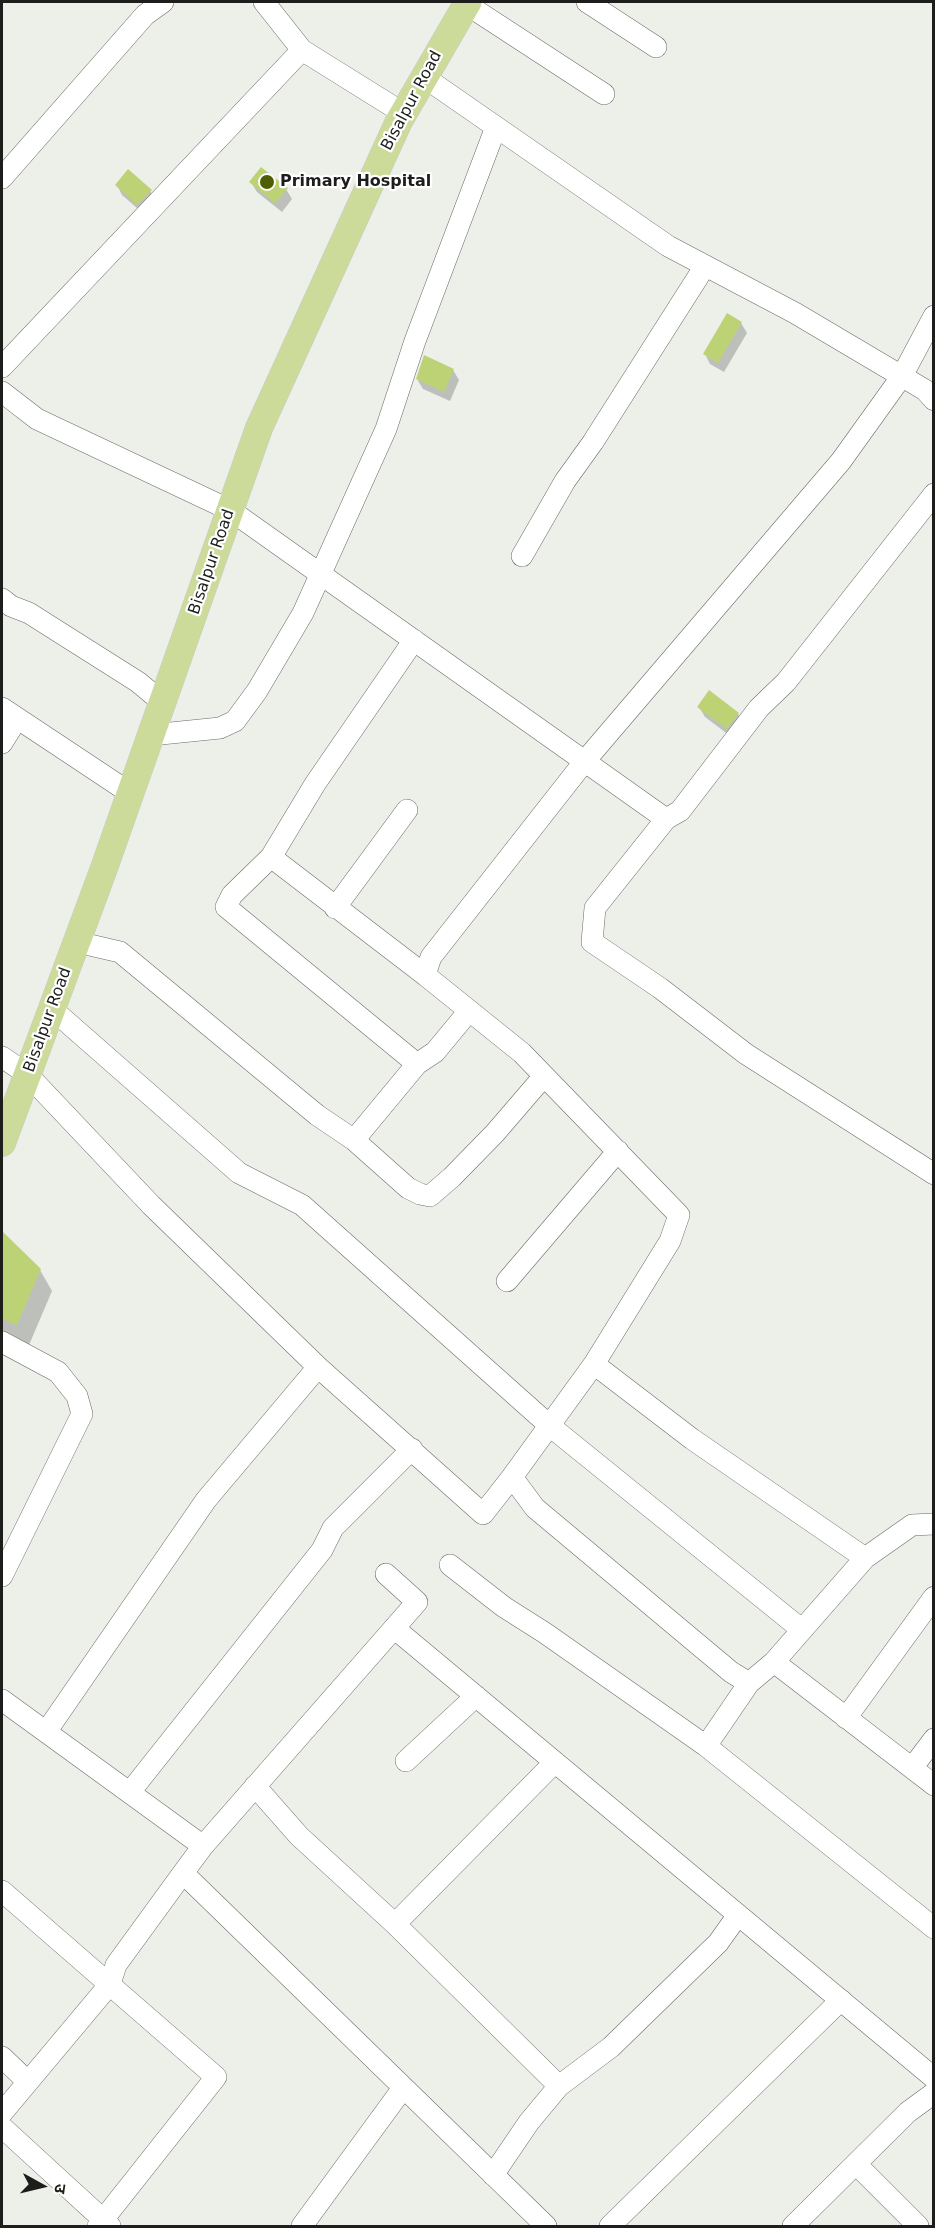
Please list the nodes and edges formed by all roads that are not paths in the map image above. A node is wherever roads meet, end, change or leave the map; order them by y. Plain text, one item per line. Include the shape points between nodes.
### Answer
1 (163, 2) edge
2 (264, 2) edge
3 (587, 2) edge
4 (467, 3) edge
5 (656, 47) dead end
6 (302, 50) junction
7 (424, 77) junction
8 (604, 94) dead end
9 (403, 113) junction
10 (496, 127) junction
11 (2, 178) edge
12 (705, 266) junction
13 (933, 316) edge
14 (2, 367) edge
15 (902, 376) junction
16 (2, 392) edge
17 (933, 400) edge
18 (933, 494) edge
19 (230, 510) junction
20 (522, 556) dead end
21 (322, 574) junction
22 (2, 599) edge
23 (414, 640) junction
24 (162, 702) junction
25 (9, 713) edge
26 (151, 735) junction
27 (2, 743) edge
28 (584, 762) junction
29 (130, 793) junction
30 (407, 810) dead end
31 (666, 819) junction
32 (270, 857) junction
33 (335, 908) junction
34 (77, 942) junction
35 (425, 975) junction
36 (52, 1009) junction
37 (469, 1011) junction
38 (2, 1057) edge
39 (417, 1064) junction
40 (27, 1074) junction
41 (544, 1076) junction
42 (354, 1140) junction
43 (2, 1143) edge
44 (618, 1151) junction
45 (933, 1174) edge
46 (507, 1281) dead end
47 (2, 1342) edge
48 (594, 1364) junction
49 (318, 1367) junction
50 (549, 1426) junction
51 (412, 1449) junction
52 (512, 1477) junction
53 (933, 1524) edge
54 (866, 1558) junction
55 (450, 1565) dead end
56 (386, 1574) dead end
57 (2, 1576) edge
58 (933, 1597) edge
59 (394, 1628) junction
60 (801, 1629) junction
61 (774, 1662) junction
62 (749, 1683) junction
63 (476, 1696) junction
64 (2, 1700) edge
65 (846, 1718) junction
66 (46, 1732) junction
67 (933, 1739) edge
68 (706, 1746) junction
69 (406, 1761) dead end
70 (555, 1762) junction
71 (912, 1768) junction
72 (933, 1785) edge
73 (255, 1786) junction
74 (130, 1792) junction
75 (203, 1846) junction
76 (183, 1873) junction
77 (2, 1891) edge
78 (738, 1915) junction
79 (395, 1924) junction
80 (933, 1928) edge
81 (110, 1984) junction
82 (841, 2000) junction
83 (2, 2057) edge
84 (933, 2078) edge
85 (28, 2082) junction
86 (560, 2086) junction
87 (403, 2088) junction
88 (933, 2093) edge
89 (2, 2113) edge
90 (2, 2127) edge
91 (856, 2164) junction
92 (493, 2175) junction
93 (104, 2224) edge
94 (302, 2226) edge
95 (546, 2226) edge
96 (610, 2226) edge
97 (793, 2226) edge
98 (918, 2226) edge

1 - 11 street via 146,15
2 - 6 street
3 - 5 street
4 - 7 main road, Bisalpur Road
4 - 8 street
6 - 9 street
6 - 14 street
7 - 9 main road, Bisalpur Road
7 - 10 street
9 - 19 main road, Bisalpur Road via 259,428
10 - 12 street via 668,246
10 - 21 street via 386,429
12 - 15 street
12 - 20 street via 565,482
13 - 15 street
15 - 17 street via 925,390
15 - 28 street via 841,461
16 - 19 street via 37,419
18 - 31 street via 786,682 759,708 680,811
19 - 21 street
19 - 24 main road, Bisalpur Road
21 - 23 street
21 - 26 street via 257,691 235,721 220,728
22 - 24 street via 138,682
23 - 28 street
23 - 32 street
24 - 26 main road, Bisalpur Road
25 - 27 street
25 - 29 street
26 - 29 main road, Bisalpur Road
28 - 31 street
28 - 35 street via 431,957
29 - 34 main road, Bisalpur Road
30 - 33 street
31 - 45 street via 595,908 592,942 746,1054
32 - 33 street
32 - 39 street via 232,895 226,907
33 - 35 street
34 - 36 main road, Bisalpur Road
34 - 42 street via 120,952 317,1115
35 - 37 street
36 - 40 main road, Bisalpur Road
36 - 50 street via 239,1173 302,1205
37 - 39 street via 435,1052
37 - 41 street
38 - 40 street
39 - 42 street
40 - 43 main road, Bisalpur Road
40 - 49 street via 151,1205
41 - 42 street via 478,1150 430,1196 408,1188
41 - 44 street
44 - 46 street
44 - 48 street via 679,1215 670,1241
47 - 57 street via 58,1372 77,1396 82,1414
48 - 50 street
48 - 54 street via 692,1439
49 - 51 street
49 - 66 street via 206,1500
50 - 52 street
50 - 60 street
51 - 52 street via 483,1514
51 - 74 street via 333,1528 322,1550
52 - 62 street via 535,1508
53 - 54 street via 912,1525
54 - 60 street
55 - 68 street via 504,1607
56 - 59 street via 417,1602
58 - 65 street
59 - 63 street
59 - 73 street
60 - 61 street
61 - 62 street
61 - 65 street
62 - 68 street
63 - 69 street
63 - 70 street
64 - 66 street
65 - 71 street
66 - 74 street
67 - 71 street
68 - 80 street
70 - 78 street
70 - 79 street
71 - 72 street
73 - 75 street
73 - 79 street via 299,1836
74 - 75 street
75 - 76 street
76 - 81 street via 116,1965
76 - 87 street
77 - 81 street
78 - 82 street
78 - 86 street via 718,1943 611,2048
79 - 86 street
81 - 85 street
81 - 93 street via 216,2077
82 - 84 street
82 - 96 street
83 - 85 street
85 - 89 street
86 - 92 street via 529,2122
87 - 92 street
87 - 94 street
88 - 91 street
90 - 93 street
91 - 97 street
91 - 98 street
92 - 95 street

